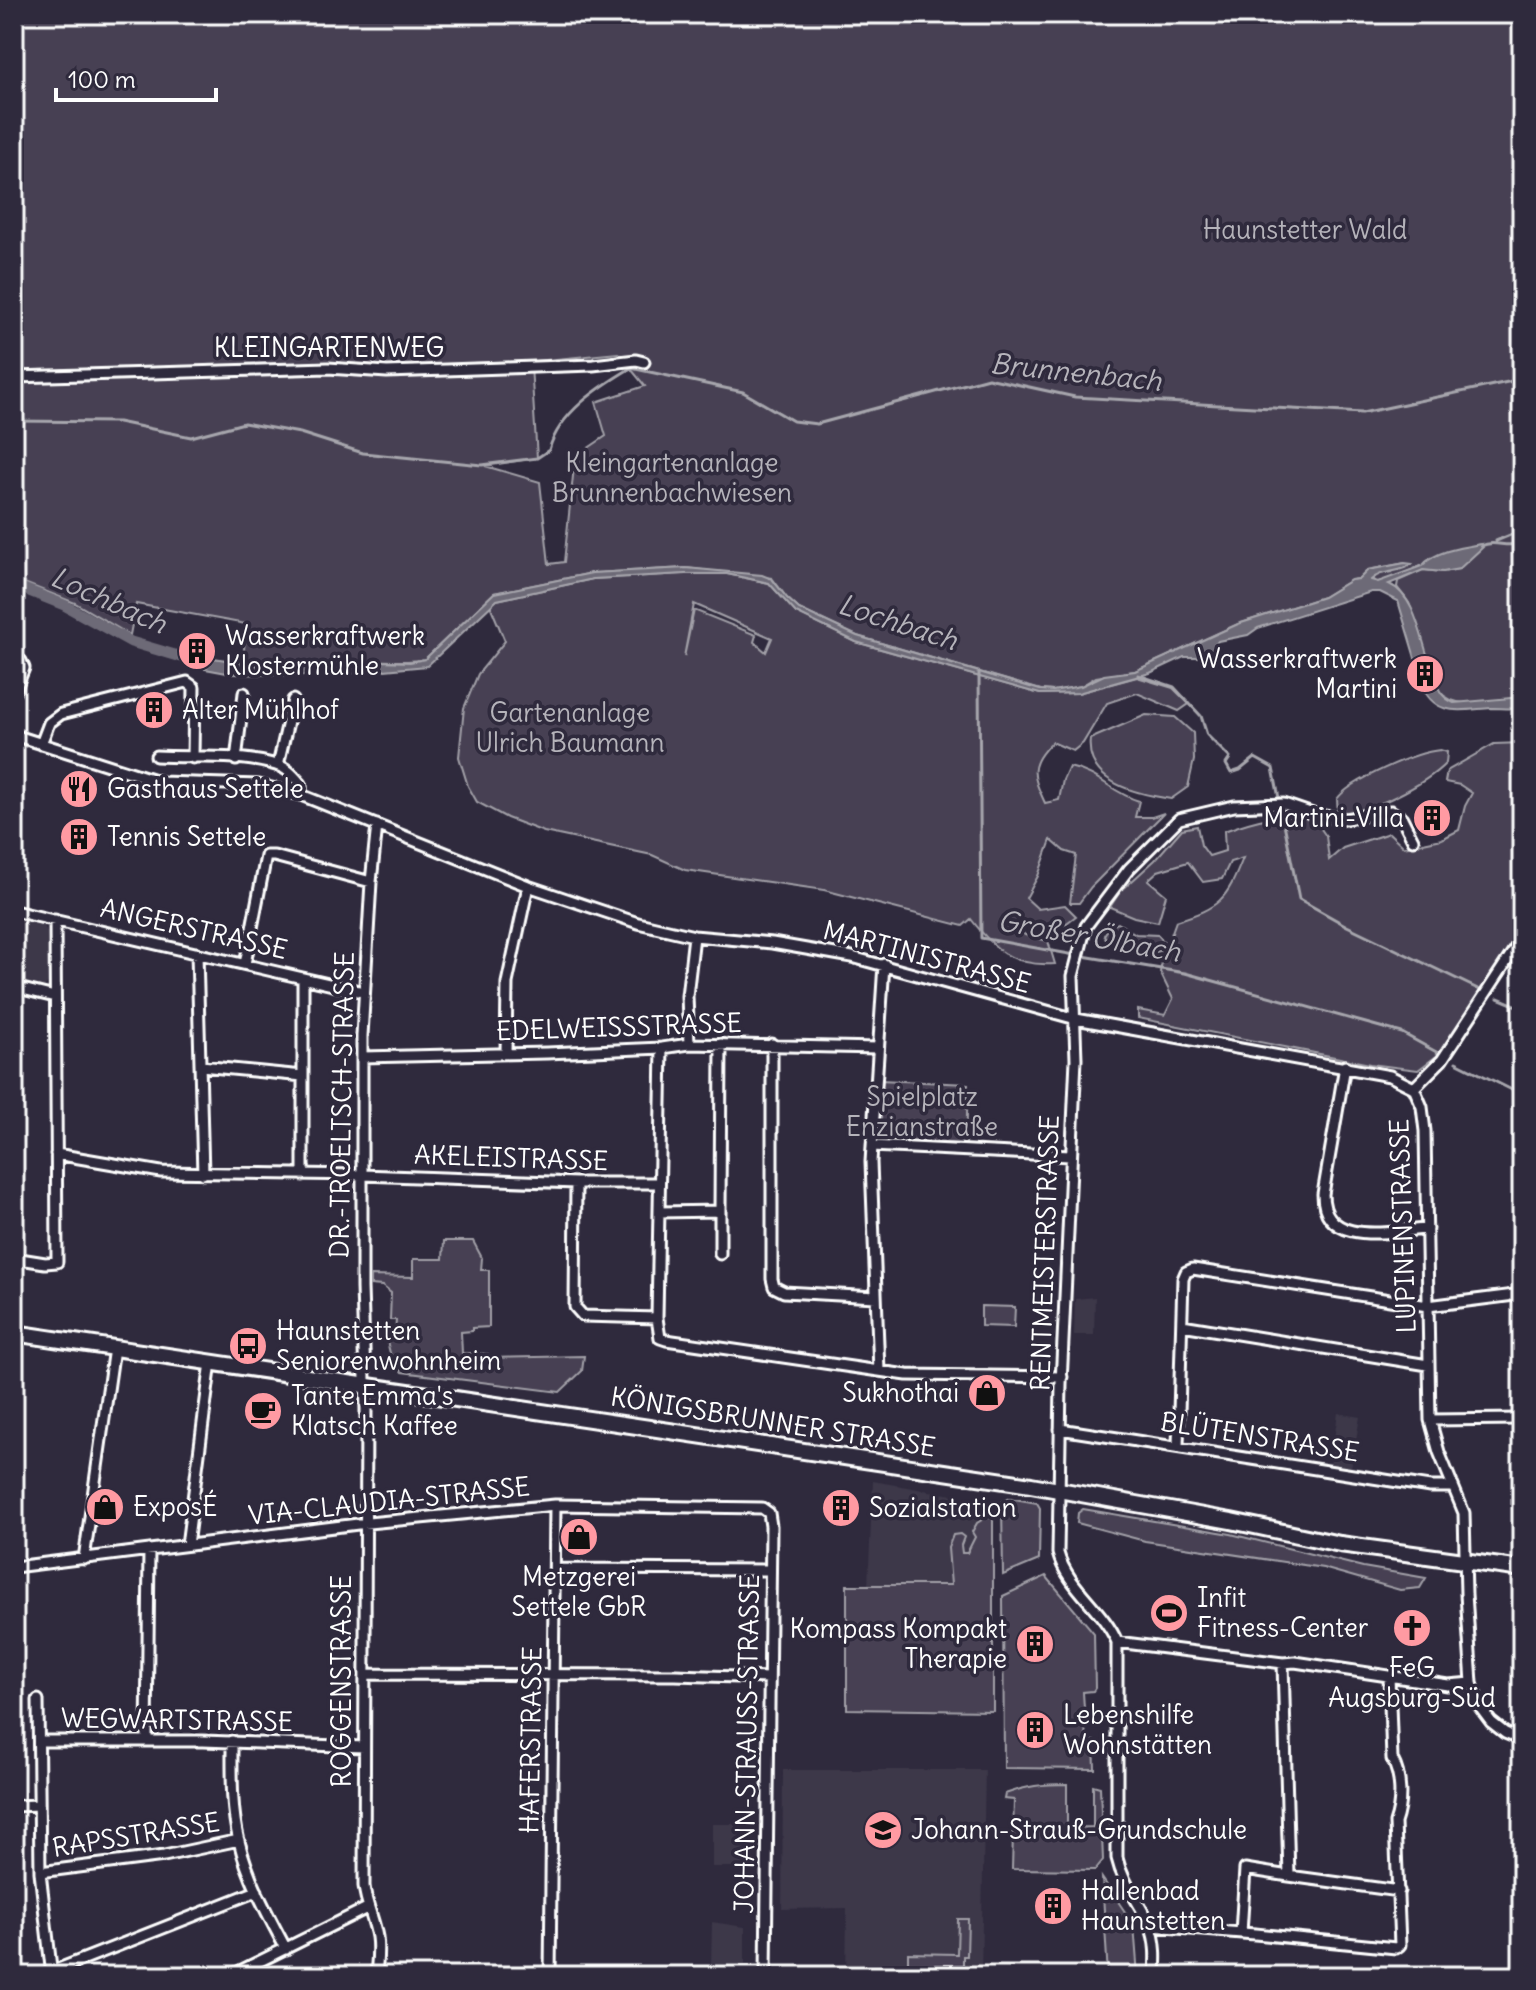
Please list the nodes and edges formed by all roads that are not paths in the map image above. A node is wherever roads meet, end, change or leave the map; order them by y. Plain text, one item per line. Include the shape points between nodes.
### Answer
1 (644, 362) dead end
2 (14, 377) edge
3 (14, 657) edge
4 (14, 693) edge
5 (244, 693) dead end
6 (293, 700) dead end
7 (14, 735) edge
8 (41, 744) junction
9 (156, 756) dead end
10 (193, 758) junction
11 (236, 760) junction
12 (278, 765) junction
13 (301, 795) junction
14 (377, 825) junction
15 (1413, 840) dead end
16 (371, 882) junction
17 (528, 886) junction
18 (14, 911) edge
19 (55, 920) junction
20 (694, 936) junction
21 (1522, 938) edge
22 (197, 953) junction
23 (245, 964) junction
24 (884, 964) junction
25 (303, 978) junction
26 (14, 987) edge
27 (363, 992) junction
28 (55, 997) junction
29 (1076, 1019) junction
30 (689, 1044) junction
31 (721, 1044) junction
32 (772, 1044) junction
33 (662, 1048) junction
34 (878, 1048) junction
35 (506, 1053) junction
36 (362, 1057) junction
37 (201, 1066) junction
38 (1345, 1066) junction
39 (303, 1076) junction
40 (1414, 1088) junction
41 (872, 1146) junction
42 (56, 1154) junction
43 (1070, 1156) junction
44 (203, 1174) junction
45 (303, 1175) junction
46 (362, 1175) junction
47 (576, 1183) junction
48 (659, 1183) junction
49 (720, 1211) junction
50 (659, 1212) junction
51 (1427, 1229) junction
52 (720, 1254) dead end
53 (14, 1258) edge
54 (1522, 1294) edge
55 (876, 1297) junction
56 (1428, 1306) junction
57 (657, 1318) junction
58 (1182, 1325) junction
59 (14, 1333) edge
60 (114, 1348) junction
61 (211, 1362) junction
62 (1428, 1365) junction
63 (879, 1371) junction
64 (1062, 1377) junction
65 (365, 1385) junction
66 (1522, 1419) edge
67 (1430, 1420) junction
68 (1060, 1429) junction
69 (1178, 1446) junction
70 (1453, 1487) junction
71 (1058, 1490) junction
72 (555, 1505) junction
73 (769, 1513) joint
74 (365, 1524) junction
75 (187, 1545) junction
76 (149, 1550) junction
77 (84, 1559) junction
78 (1466, 1561) junction
79 (14, 1567) edge
80 (555, 1569) junction
81 (1522, 1569) edge
82 (770, 1570) junction
83 (1117, 1642) junction
84 (1283, 1663) junction
85 (365, 1674) junction
86 (554, 1675) junction
87 (1389, 1677) junction
88 (769, 1678) junction
89 (1472, 1683) junction
90 (38, 1700) dead end
91 (147, 1740) junction
92 (1522, 1740) edge
93 (39, 1741) junction
94 (232, 1741) junction
95 (364, 1747) junction
96 (39, 1805) junction
97 (14, 1806) edge
98 (239, 1840) junction
99 (40, 1872) junction
100 (1289, 1876) junction
101 (257, 1891) junction
102 (1399, 1891) junction
103 (367, 1908) junction
104 (1151, 1926) junction
105 (1241, 1933) junction
106 (286, 1949) junction
107 (52, 1974) edge
108 (376, 1975) edge
109 (230, 1976) edge
110 (550, 1976) edge
111 (766, 1976) edge
112 (1155, 1976) edge

1 - 2 street, KLEINGARTENWEG
3 - 4 street via 24,668
5 - 11 street
6 - 12 street
7 - 8 street, MARTINISTRASSE
8 - 10 street via 49,723 61,714 187,682 194,687
8 - 13 street, MARTINISTRASSE via 161,782 259,785
9 - 10 street
10 - 11 street
11 - 12 street
12 - 13 street via 301,784
13 - 14 street, MARTINISTRASSE
14 - 16 street, DR.-TROELTSCH-STRASSE
14 - 17 street, MARTINISTRASSE
15 - 29 street via 1402,818 1391,811 1346,819 1280,804 1234,806 1179,819 1129,869 1086,926 1075,964
16 - 23 street via 266,856
16 - 27 street, DR.-TROELTSCH-STRASSE
17 - 20 street, MARTINISTRASSE
17 - 35 street via 504,1001
18 - 19 street, ANGERSTRASSE
19 - 22 street, ANGERSTRASSE
19 - 28 street
20 - 24 street, MARTINISTRASSE via 772,943
20 - 30 street via 687,996
21 - 40 street via 1445,1056
22 - 23 street, ANGERSTRASSE
22 - 37 street
23 - 25 street, ANGERSTRASSE
24 - 29 street, MARTINISTRASSE
24 - 34 street
25 - 27 street, ANGERSTRASSE
25 - 39 street
26 - 28 street
27 - 36 street, DR.-TROELTSCH-STRASSE
28 - 42 street
29 - 38 street, LUPINENSTRASSE
29 - 43 street, RENTMEISTERSTRASSE
30 - 31 street, EDELWEISSSTRASSE
30 - 33 street, EDELWEISSSTRASSE
31 - 32 street, EDELWEISSSTRASSE
31 - 49 street
32 - 34 street, EDELWEISSSTRASSE
32 - 55 street via 774,1287 784,1292
33 - 35 street, EDELWEISSSTRASSE
33 - 48 street
34 - 41 street
35 - 36 street, EDELWEISSSTRASSE
36 - 46 street, DR.-TROELTSCH-STRASSE
37 - 39 street
37 - 44 street
38 - 40 street, LUPINENSTRASSE via 1390,1076
38 - 51 street via 1323,1194 1325,1212 1338,1227 1353,1232
39 - 45 street
40 - 51 street, LUPINENSTRASSE via 1425,1131
41 - 43 street
41 - 55 street
42 - 44 street, AKELEISTRASSE
42 - 53 street via 57,1262
43 - 64 street, RENTMEISTERSTRASSE
44 - 45 street, AKELEISTRASSE
45 - 46 street, AKELEISTRASSE
46 - 47 street, AKELEISTRASSE
46 - 65 street, DR.-TROELTSCH-STRASSE
47 - 48 street, AKELEISTRASSE
47 - 57 street via 575,1307 583,1316
48 - 50 street
49 - 50 street
49 - 52 street
50 - 57 street
51 - 56 street, LUPINENSTRASSE
54 - 56 street
55 - 63 street
56 - 58 street via 1193,1269 1183,1279
56 - 62 street, LUPINENSTRASSE
57 - 63 street via 657,1331 666,1340
58 - 62 street
58 - 69 street
59 - 60 main road, KÖNIGSBRUNNER STRASSE
60 - 61 main road, KÖNIGSBRUNNER STRASSE
60 - 77 street
61 - 65 main road, KÖNIGSBRUNNER STRASSE
61 - 75 street
62 - 67 street, LUPINENSTRASSE
63 - 64 street
64 - 68 street, RENTMEISTERSTRASSE
65 - 71 main road, KÖNIGSBRUNNER STRASSE
65 - 74 street, ROGGENSTRASSE
66 - 67 street
67 - 70 street, LUPINENSTRASSE
68 - 69 street, BLÜTENSTRASSE
68 - 71 street, RENTMEISTERSTRASSE
69 - 70 street, BLÜTENSTRASSE
70 - 78 street, LUPINENSTRASSE via 1464,1513
71 - 78 main road, KÖNIGSBRUNNER STRASSE via 1340,1544
71 - 83 street, RENTMEISTERSTRASSE via 1061,1563
72 - 73 street, VIA-CLAUDIA-STRASSE via 752,1507
72 - 74 street, VIA-CLAUDIA-STRASSE
72 - 80 street, HAFERSTRASSE
73 - 82 street, JOHANN-STRAUSS-STRASSE
74 - 75 street, VIA-CLAUDIA-STRASSE
74 - 85 street, ROGGENSTRASSE
75 - 76 street, VIA-CLAUDIA-STRASSE
76 - 77 street, VIA-CLAUDIA-STRASSE
76 - 91 street
77 - 79 street, VIA-CLAUDIA-STRASSE
78 - 81 main road, KÖNIGSBRUNNER STRASSE
78 - 89 street, LUPINENSTRASSE
80 - 82 street
80 - 86 street, HAFERSTRASSE
82 - 88 street, JOHANN-STRAUSS-STRASSE
83 - 84 street
83 - 104 street via 1117,1858 1126,1887
84 - 87 street
84 - 100 street
85 - 86 street
85 - 95 street, ROGGENSTRASSE
86 - 88 street
86 - 110 street, HAFERSTRASSE
87 - 89 street
87 - 102 street via 1400,1810 1395,1823
88 - 111 street, JOHANN-STRAUSS-STRASSE
89 - 92 street via 1491,1722
90 - 93 street
91 - 93 street, WEGWARTSTRASSE
91 - 94 street, WEGWARTSTRASSE
93 - 96 street
94 - 95 street, WEGWARTSTRASSE
94 - 98 street
95 - 103 street, ROGGENSTRASSE
96 - 97 street
96 - 99 street
98 - 99 street, RAPSSTRASSE
98 - 101 street
99 - 107 street
100 - 102 street
100 - 105 street via 1245,1869
101 - 106 street
101 - 107 street
102 - 105 street via 1402,1941 1396,1948
103 - 106 street
103 - 108 street, ROGGENSTRASSE via 377,1937
104 - 105 street
104 - 112 street
106 - 109 street

